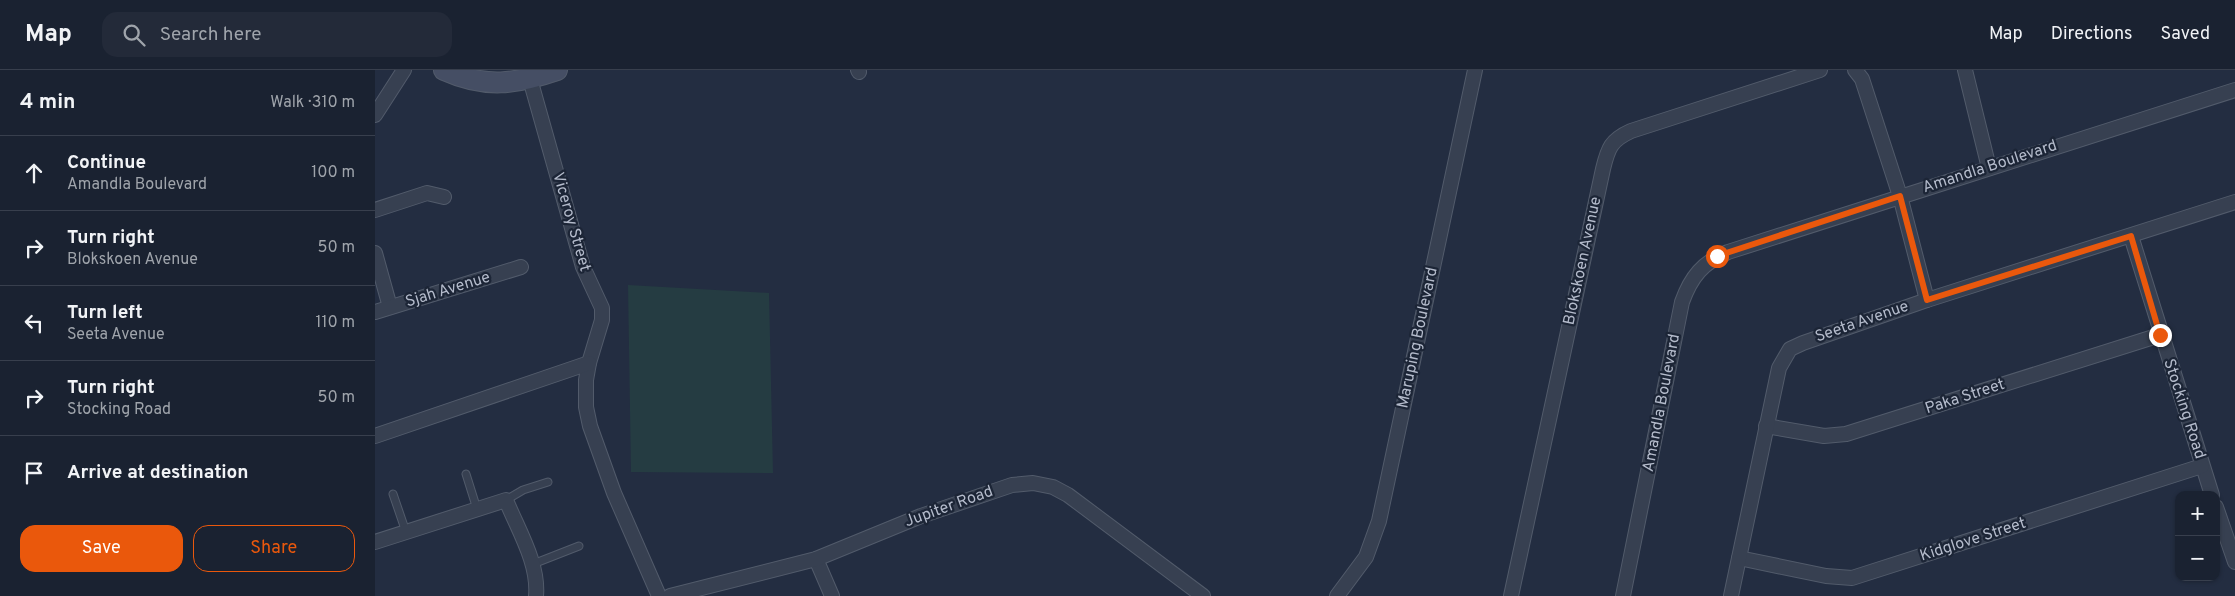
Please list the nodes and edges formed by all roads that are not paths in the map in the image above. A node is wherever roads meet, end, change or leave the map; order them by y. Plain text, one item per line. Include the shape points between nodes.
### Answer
1 (404, 70) edge
2 (444, 70) edge
3 (557, 70) edge
4 (1475, 70) edge
5 (1820, 70) edge
6 (1855, 70) edge
7 (1965, 70) edge
8 (530, 79) junction
9 (2235, 90) edge
10 (375, 115) edge
11 (1989, 168) junction
12 (1900, 196) junction
13 (444, 197) dead end
14 (2235, 202) edge
15 (375, 210) edge
16 (2131, 236) junction
17 (375, 253) edge
18 (521, 267) dead end
19 (1927, 300) junction
20 (390, 307) junction
21 (375, 312) edge
22 (2160, 335) junction
23 (589, 363) junction
24 (1766, 426) junction
25 (375, 436) edge
26 (2203, 466) junction
27 (466, 474) dead end
28 (549, 482) dead end
29 (2211, 491) edge
30 (393, 494) dead end
31 (505, 500) junction
32 (477, 509) junction
33 (2220, 519) edge
34 (406, 532) junction
35 (375, 542) edge
36 (579, 546) dead end
37 (1739, 558) junction
38 (816, 559) junction
39 (2235, 562) edge
40 (533, 564) junction
41 (536, 596) edge
42 (659, 596) edge
43 (670, 596) edge
44 (832, 596) edge
45 (1203, 596) edge
46 (1337, 596) edge
47 (1511, 596) edge
48 (1623, 596) edge
49 (1731, 596) edge

1 - 10 street
2 - 8 street via 482,83
3 - 8 street
4 - 46 street, Maruping Boulevard via 1379,521 1366,557
5 - 47 street, Blokskoen Avenue via 1631,132 1612,144 1603,169
6 - 12 street via 1862,79
7 - 11 street
8 - 23 street, Viceroy Street via 583,267 602,308 602,320
9 - 11 street, Amandla Boulevard
11 - 12 street, Amandla Boulevard
12 - 19 street
12 - 48 street, Amandla Boulevard via 1728,252 1707,262 1691,279 1680,312
13 - 15 street via 427,193
14 - 16 street, Seeta Avenue
16 - 19 street, Seeta Avenue
16 - 22 street, Stocking Road
17 - 20 street
18 - 20 street, Sjah Avenue
19 - 24 street, Seeta Avenue via 1790,349 1779,368
20 - 21 street, Sjah Avenue
22 - 24 street, Paka Street via 1846,434 1824,436
22 - 26 street, Stocking Road
23 - 25 street
23 - 42 street, Viceroy Street via 585,395 590,426 614,493
24 - 37 street, Seeta Avenue
26 - 29 street, Stocking Road
26 - 37 street, Kidglove Street via 1852,578 1826,576
27 - 32 lane
28 - 31 lane
30 - 34 lane
31 - 32 street
31 - 40 street
32 - 34 street
33 - 39 street
34 - 35 street
36 - 40 lane
37 - 49 street, Seeta Avenue
38 - 43 street, Jupiter Road
38 - 44 street
38 - 45 street, Jupiter Road via 988,492 1033,482 1068,495
40 - 41 street

